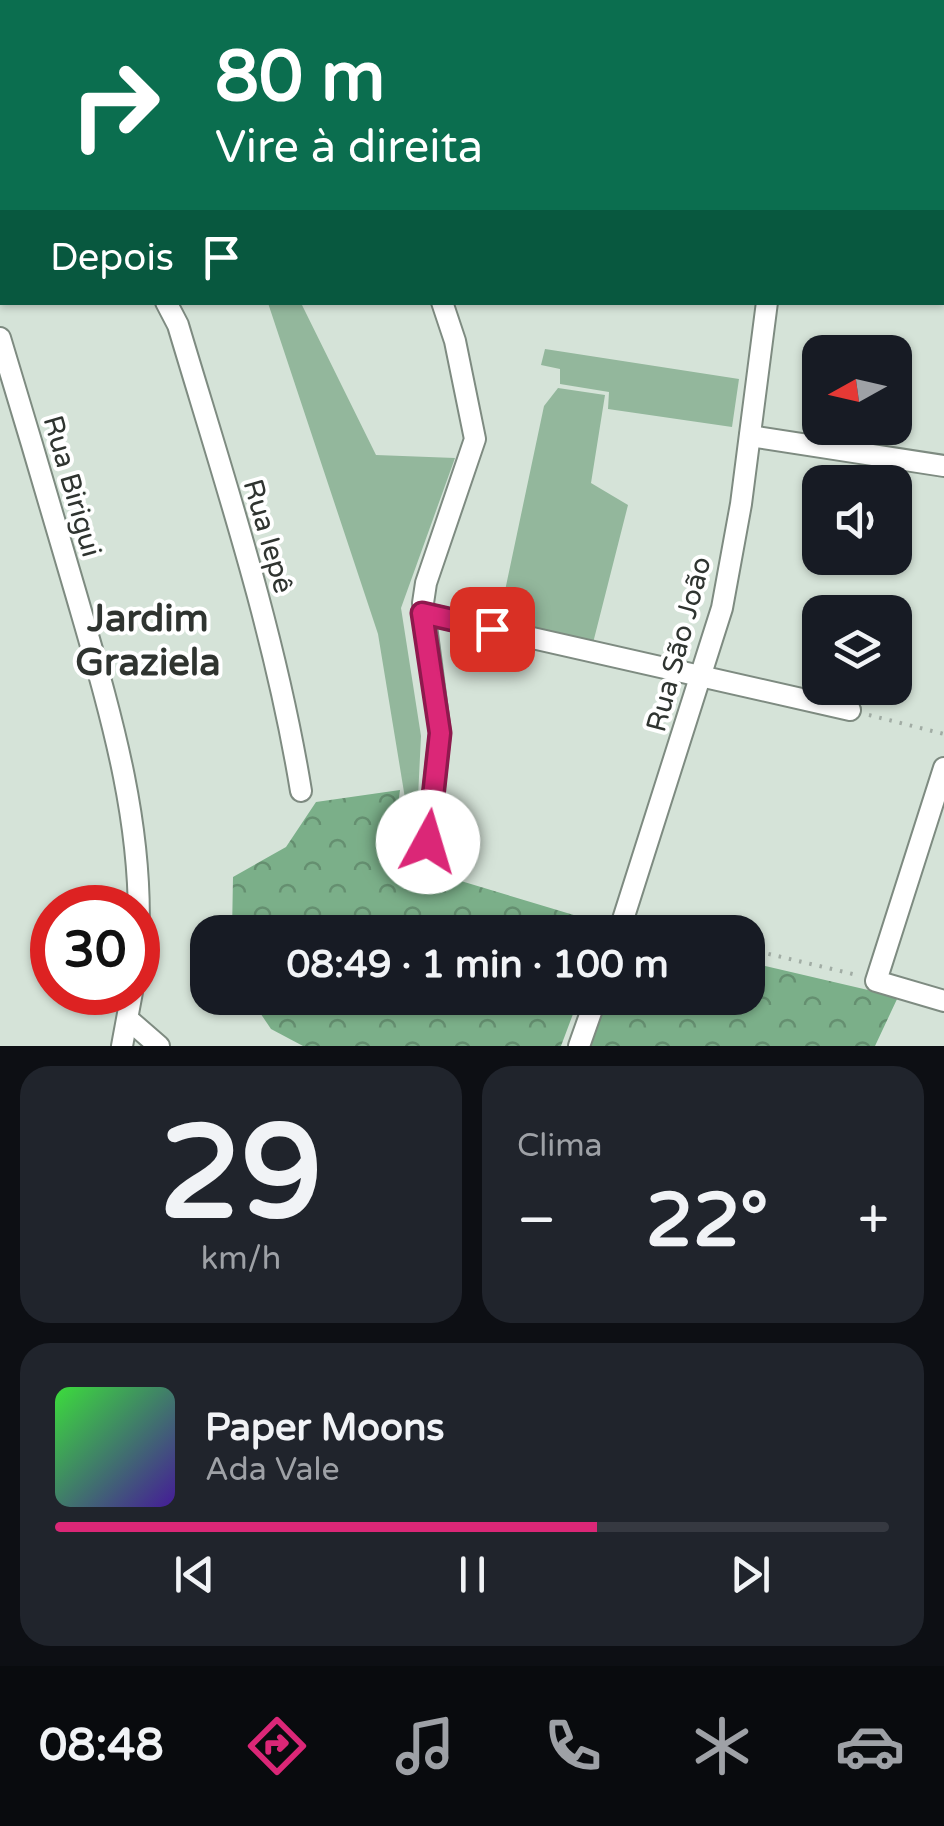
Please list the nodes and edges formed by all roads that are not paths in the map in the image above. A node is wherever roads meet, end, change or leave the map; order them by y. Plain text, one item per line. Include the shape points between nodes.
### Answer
1 (168, 305) edge
2 (443, 305) edge
3 (767, 305) edge
4 (0, 338) edge
5 (750, 436) junction
6 (944, 466) edge
7 (422, 613) junction
8 (701, 677) junction
9 (850, 710) road end
10 (944, 768) edge
11 (301, 791) dead end
12 (428, 842) dead end
13 (138, 885) edge
14 (624, 915) edge
15 (944, 1001) edge
16 (130, 1015) edge
17 (590, 1015) edge
18 (129, 1020) junction
19 (122, 1046) edge
20 (159, 1046) edge
21 (579, 1046) edge

1 - 11 street, Rua Iepê via 264,618
2 - 7 street via 476,440 426,583
3 - 5 street, Rua São João
4 - 13 street, Rua Birigui via 108,702
5 - 6 street
5 - 8 street, Rua São João via 722,608
7 - 8 street
7 - 12 street via 440,733
8 - 9 street
8 - 14 street, Rua São João
10 - 15 street via 876,980
16 - 18 street
17 - 21 street
18 - 19 street
18 - 20 street

